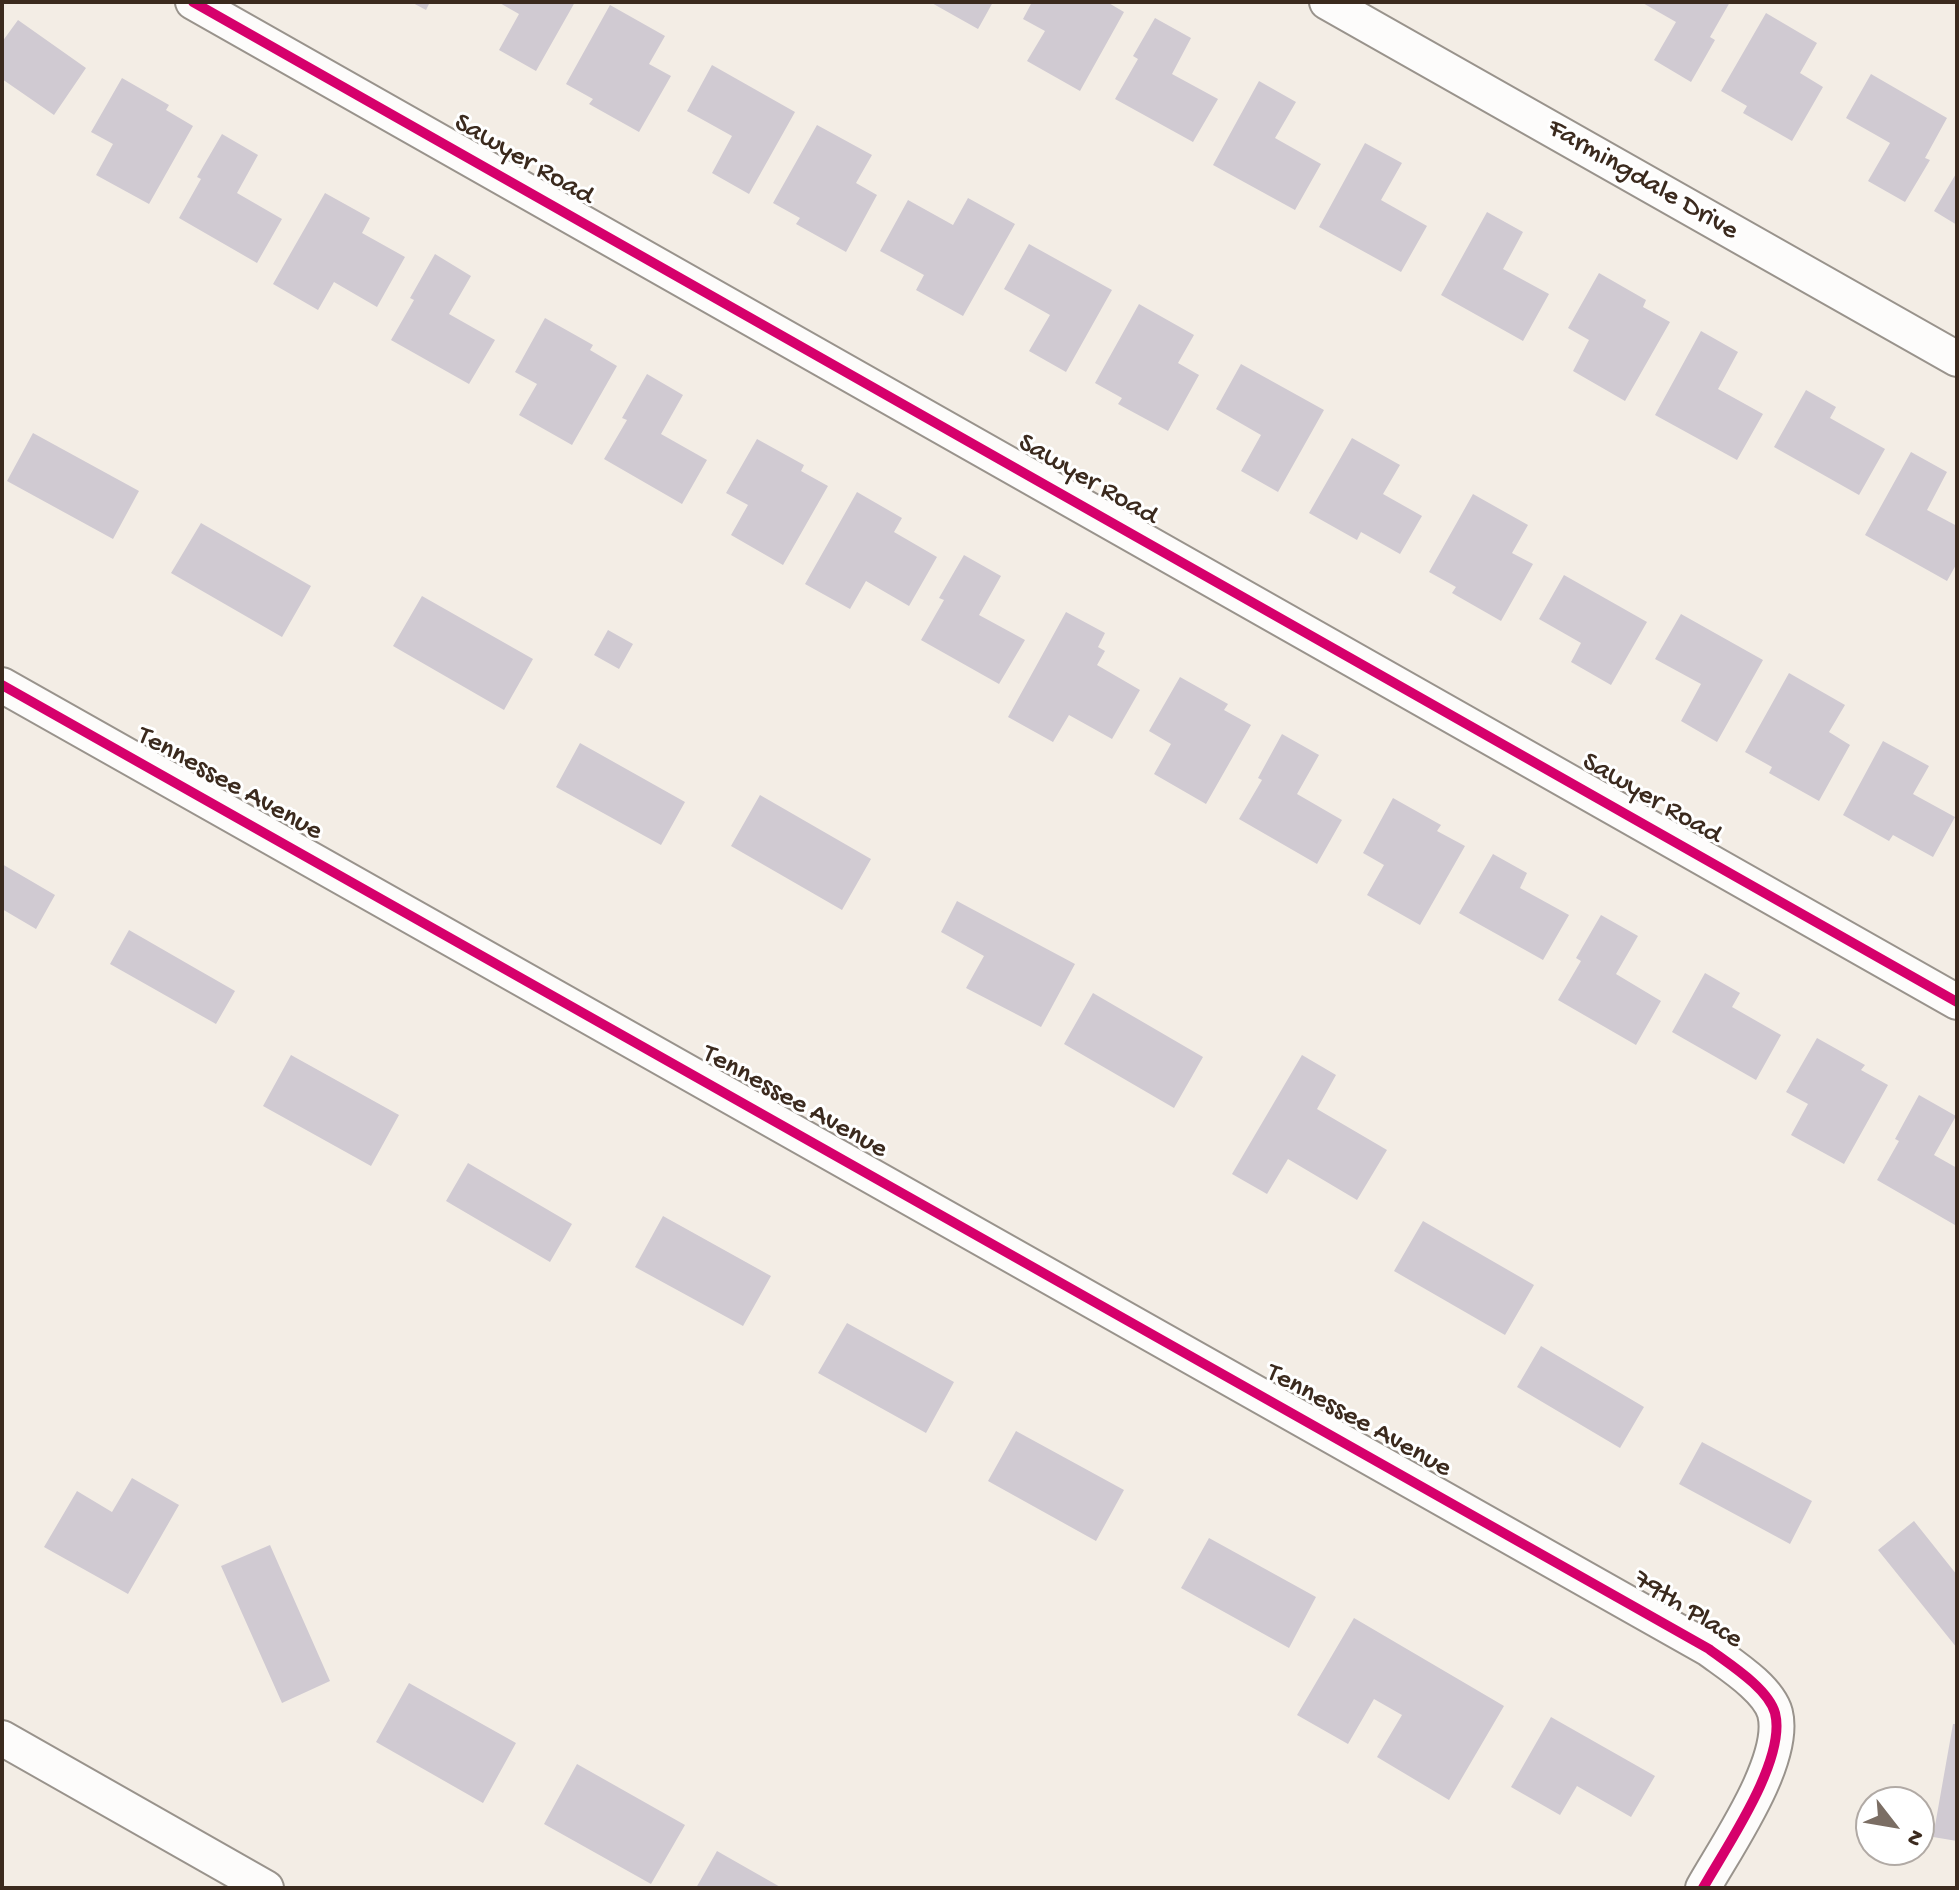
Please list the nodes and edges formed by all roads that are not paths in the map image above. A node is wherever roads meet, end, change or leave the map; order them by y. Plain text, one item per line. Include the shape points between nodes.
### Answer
1 (193, 2) edge
2 (1327, 2) edge
3 (1957, 359) edge
4 (2, 685) edge
5 (1957, 1002) edge
6 (1562, 1564) joint
7 (2, 1738) edge
8 (266, 1888) edge
9 (1703, 1888) edge

1 - 5 street, Sawyer Road
2 - 3 street, Farmingdale Drive
4 - 6 street, Tennessee Avenue
6 - 9 street, 79th Place via 1709,1649 1755,1683 1775,1713 1774,1755
7 - 8 street

